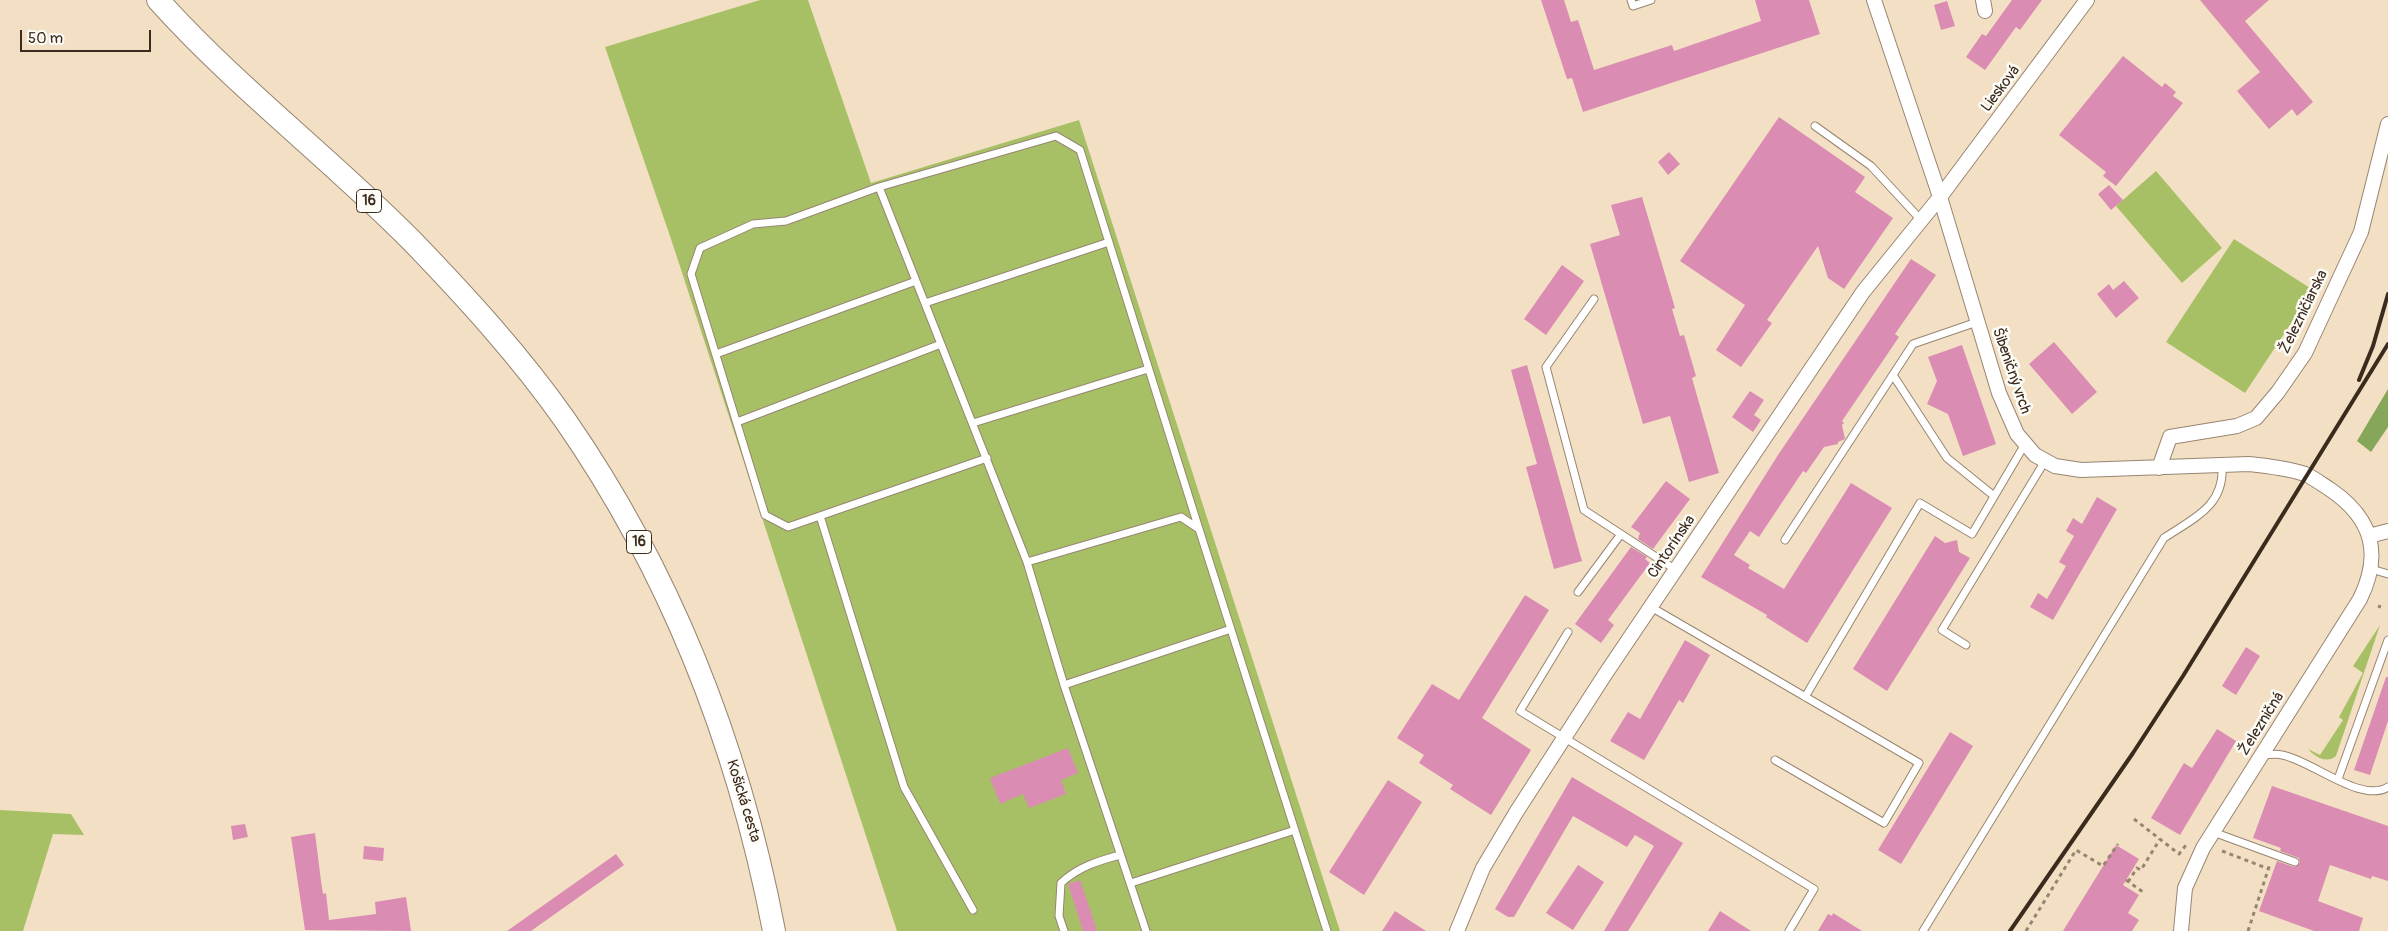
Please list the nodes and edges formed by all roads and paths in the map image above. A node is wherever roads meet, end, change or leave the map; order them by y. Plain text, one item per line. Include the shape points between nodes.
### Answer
1 (158, 0) edge
2 (1631, 0) edge
3 (1651, 0) edge
4 (1874, 0) edge
5 (2087, 0) edge
6 (2388, 124) edge
7 (1815, 126) dead end
8 (879, 187) junction
9 (1940, 197) junction
10 (1921, 220) junction
11 (1109, 242) junction
12 (916, 281) junction
13 (1594, 299) dead end
14 (925, 303) junction
15 (1977, 322) junction
16 (941, 344) junction
17 (716, 354) junction
18 (1148, 368) junction
19 (1893, 375) junction
20 (737, 422) junction
21 (973, 423) junction
22 (2026, 444) junction
23 (987, 458) junction
24 (2045, 460) junction
25 (2222, 465) junction
26 (2159, 468) junction
27 (1994, 496) junction
28 (820, 516) junction
29 (1199, 529) junction
30 (2388, 531) edge
31 (1621, 534) junction
32 (2369, 536) junction
33 (1785, 540) dead end
34 (1027, 562) junction
35 (2371, 569) junction
36 (1676, 570) junction
37 (2388, 574) edge
38 (1578, 592) dead end
39 (1651, 607) junction
40 (1231, 629) junction
41 (1568, 632) dead end
42 (2388, 640) edge
43 (1966, 644) dead end
44 (1064, 685) junction
45 (1805, 697) junction
46 (1564, 738) junction
47 (2262, 755) junction
48 (1775, 760) dead end
49 (2338, 779) junction
50 (2388, 787) edge
51 (2134, 819) dead end
52 (1295, 830) junction
53 (2213, 832) junction
54 (2160, 839) junction
55 (2190, 840) dead end
56 (2118, 844) dead end
57 (2222, 851) dead end
58 (2273, 854) junction
59 (1120, 855) junction
60 (2295, 862) dead end
61 (2269, 869) junction
62 (1131, 883) junction
63 (2144, 892) dead end
64 (973, 910) dead end
65 (2178, 929) edge
66 (774, 931) edge
67 (1064, 931) edge
68 (1146, 931) edge
69 (1327, 931) edge
70 (1457, 931) edge
71 (1789, 931) edge
72 (1923, 931) edge
73 (2026, 931) edge
74 (2248, 931) edge

1 - 66 main road, Košická cesta / 16 via 209,53 411,240 496,331 563,417 597,468 655,571 700,674 745,803
2 - 3 lane via 1633,6
4 - 9 street, Šibeničný vrch
5 - 9 street, Liesková
6 - 26 street, Železničiarska via 2360,232 2305,353 2256,418 2238,426 2170,437
7 - 10 lane via 1871,166
8 - 11 lane via 1056,136 1080,150
8 - 12 lane
8 - 17 lane via 786,221 753,224 700,248 691,274
9 - 10 street, Cintorínska
9 - 15 street, Šibeničný vrch
10 - 36 street, Cintorínska via 1863,292
11 - 14 lane
11 - 18 lane
12 - 14 lane
12 - 17 lane
13 - 31 lane via 1546,367 1584,510
14 - 16 lane
15 - 19 lane via 1913,344
15 - 22 street, Šibeničný vrch via 1999,393 2017,434
16 - 20 lane
16 - 21 lane
17 - 20 lane
18 - 21 lane
18 - 29 lane
19 - 27 lane via 1947,458
19 - 33 lane
20 - 28 lane via 765,515 788,527
21 - 23 lane
22 - 24 street, Šibeničný vrch via 2035,455
22 - 27 lane
23 - 28 lane
23 - 34 lane
24 - 26 street, Šibeničný vrch via 2055,466 2081,470
24 - 43 lane via 1942,630
25 - 26 street, Šibeničný vrch
25 - 32 street, Šibeničný vrch via 2276,466 2307,475 2348,503
25 - 72 lane via 2222,488 2206,511 2164,538
27 - 45 lane via 1972,534 1920,503
28 - 64 lane via 904,787
29 - 34 lane via 1181,517
29 - 40 lane
30 - 32 street
31 - 36 lane
31 - 38 lane
32 - 35 street, Železničná
34 - 44 lane
35 - 37 lane
35 - 47 street, Železničná via 2360,599
36 - 39 street, Cintorínska
39 - 45 lane
39 - 46 street, Cintorínska
40 - 44 lane
40 - 52 lane
41 - 46 lane via 1520,711
42 - 49 lane
44 - 59 lane
45 - 48 lane via 1919,763 1884,823
46 - 70 street, Cintorínska via 1484,868
46 - 71 lane via 1814,889
47 - 49 lane via 2282,754
47 - 53 street, Železničná
49 - 50 lane via 2375,792
51 - 54 path
52 - 62 lane
52 - 69 lane
53 - 58 lane
53 - 65 street, Železničná via 2184,888
54 - 55 path via 2179,854
54 - 63 path via 2141,870 2137,868 2127,881
56 - 73 path via 2103,866 2076,850
57 - 61 path
58 - 60 lane
58 - 61 path
59 - 62 lane
59 - 67 lane via 1072,873 1061,883 1059,916
61 - 74 path
62 - 68 lane

